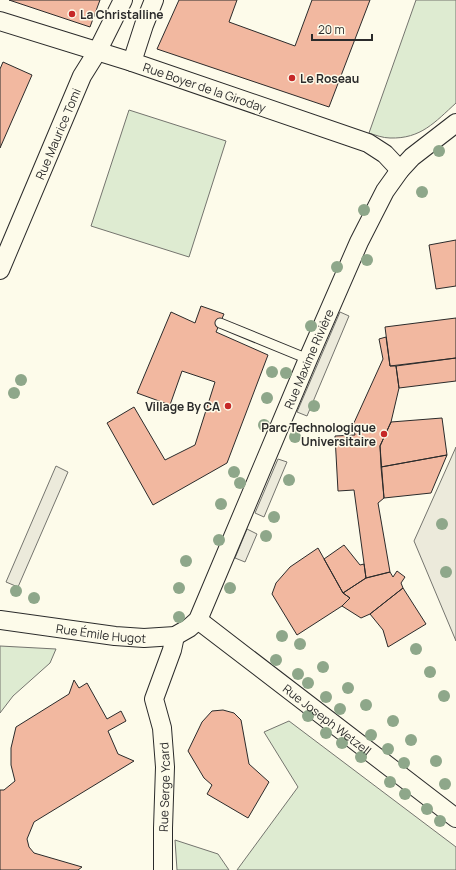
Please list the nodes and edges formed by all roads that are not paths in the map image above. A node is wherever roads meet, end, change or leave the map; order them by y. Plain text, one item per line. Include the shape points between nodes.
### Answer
1 (123, 0) edge
2 (154, 0) edge
3 (0, 21) edge
4 (97, 52) junction
5 (132, 62) junction
6 (456, 123) edge
7 (400, 170) junction
8 (0, 270) edge
9 (220, 323) dead end
10 (308, 359) junction
11 (0, 620) edge
12 (198, 620) junction
13 (175, 636) junction
14 (456, 818) edge
15 (163, 870) edge

1 - 4 street, Rue Maurice Tomi
2 - 5 street
3 - 4 street, Rue Boyer de la Giroday
4 - 5 street, Rue Boyer de la Giroday
4 - 8 street, Rue Maurice Tomi via 82,76
5 - 7 street, Rue Boyer de la Giroday via 368,143 385,154
6 - 7 street, Rue Maxime Rivière via 412,157
7 - 10 street, Rue Maxime Rivière via 385,191 359,242
9 - 10 lane
10 - 12 street, Rue Maxime Rivière
11 - 13 street, Rue Émile Hugot via 115,636
12 - 13 street, Rue Émile Hugot
12 - 14 street, Rue Joseph Wetzell
13 - 15 street, Rue Serge Ycard via 154,699 162,728 165,767

